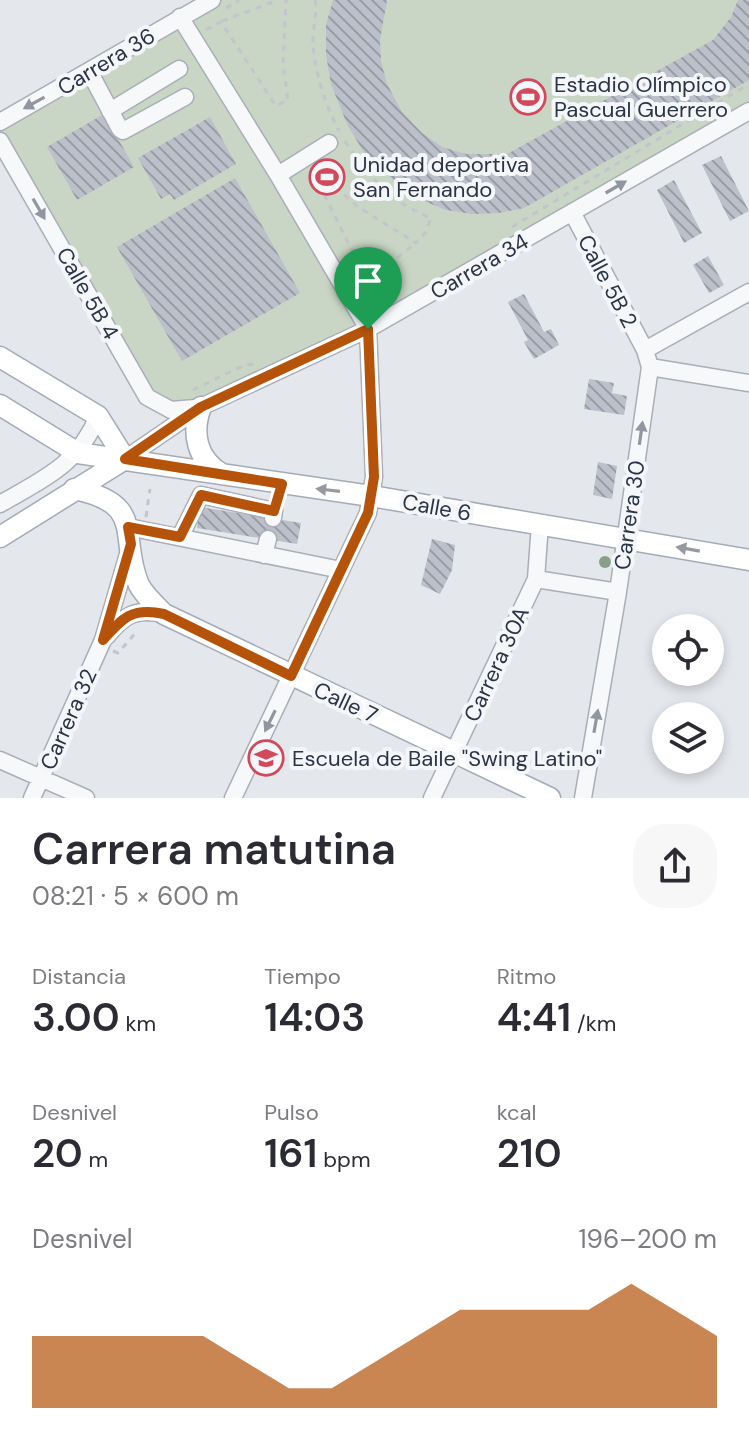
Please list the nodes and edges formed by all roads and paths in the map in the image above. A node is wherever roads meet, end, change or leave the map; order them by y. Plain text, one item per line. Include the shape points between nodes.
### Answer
1 (278, 0) edge
2 (286, 0) edge
3 (315, 0) edge
4 (201, 2) edge
5 (180, 17) junction
6 (221, 22) junction
7 (205, 32) dead end
8 (179, 69) dead end
9 (89, 71) junction
10 (749, 84) edge
11 (185, 97) dead end
12 (110, 111) junction
13 (749, 111) edge
14 (0, 122) edge
15 (0, 141) edge
16 (329, 143) dead end
17 (278, 175) junction
18 (572, 212) junction
19 (509, 229) dead end
20 (416, 243) junction
21 (367, 281) junction
22 (361, 290) dead end
23 (749, 292) edge
24 (368, 329) junction
25 (0, 357) edge
26 (647, 358) junction
27 (749, 383) edge
28 (0, 405) edge
29 (201, 407) junction
30 (98, 416) junction
31 (78, 453) junction
32 (125, 459) junction
33 (222, 474) junction
34 (282, 484) junction
35 (74, 489) junction
36 (150, 489) dead end
37 (371, 496) junction
38 (0, 504) edge
39 (540, 524) junction
40 (135, 534) junction
41 (0, 537) edge
42 (180, 537) junction
43 (626, 538) junction
44 (749, 560) edge
45 (341, 570) junction
46 (536, 579) junction
47 (618, 592) junction
48 (164, 614) junction
49 (103, 640) junction
50 (291, 676) junction
51 (454, 753) junction
52 (0, 760) edge
53 (41, 778) junction
54 (32, 798) edge
55 (86, 798) edge
56 (233, 798) edge
57 (432, 798) edge
58 (550, 798) edge
59 (583, 798) edge

1 - 6 path
2 - 6 path via 283,64 288,100 276,106
3 - 20 path via 313,42 322,93 355,158 373,179 403,204 431,218
4 - 5 street, Carrera 36
5 - 9 street, Carrera 36
5 - 17 street
6 - 7 path
8 - 12 street
9 - 12 street
9 -> 14 street, Carrera 36
10 - 19 path
11 - 12 street via 127,130 120,129
18 -> 13 street, Carrera 34
15 -> 29 street, Calle 5B 4 via 147,397 171,410
16 - 17 street
17 - 24 street
18 - 24 street, Carrera 34
18 - 26 street, Calle 5B 2
20 - 21 path
20 - 21 path via 333,185 323,192
21 - 22 path
23 - 26 street
24 - 29 street, Carrera 34
24 - 37 street
25 - 30 main road
26 - 27 street
43 -> 26 street, Carrera 30
28 - 31 main road, Calle 6
29 - 32 street, Carrera 34
29 - 33 main road via 196,419 198,445 211,468
30 - 31 street
30 - 32 main road
31 - 32 main road, Calle 6
31 - 38 street
32 - 33 main road, Calle 6
32 - 35 main road, Carrera 34
33 - 34 main road, Calle 6
37 -> 34 main road, Calle 6
34 - 42 street via 274,515 201,495
35 - 40 main road, Calle 7 via 110,502
35 - 41 main road, Carrera 34
36 - 40 path
37 - 39 main road, Calle 6
37 - 45 street
39 - 43 main road, Calle 6
39 - 46 street, Carrera 30A
40 - 42 street
40 - 48 main road, Calle 7 via 134,570 143,592
40 - 49 street, Carrera 32
42 - 45 street via 266,547
44 -> 43 main road, Calle 6
43 - 47 street, Carrera 30
45 - 50 street
46 - 47 street
46 - 51 street, Carrera 30A
59 -> 47 street, Carrera 30
48 - 49 street, Carrera 32 via 133,613
48 - 50 main road, Calle 7
49 - 53 street, Carrera 32
50 - 51 main road, Calle 7
50 -> 56 street
51 - 57 street, Carrera 30A
51 - 58 main road, Calle 7
52 - 53 street
53 - 54 street, Carrera 32
53 - 55 street

